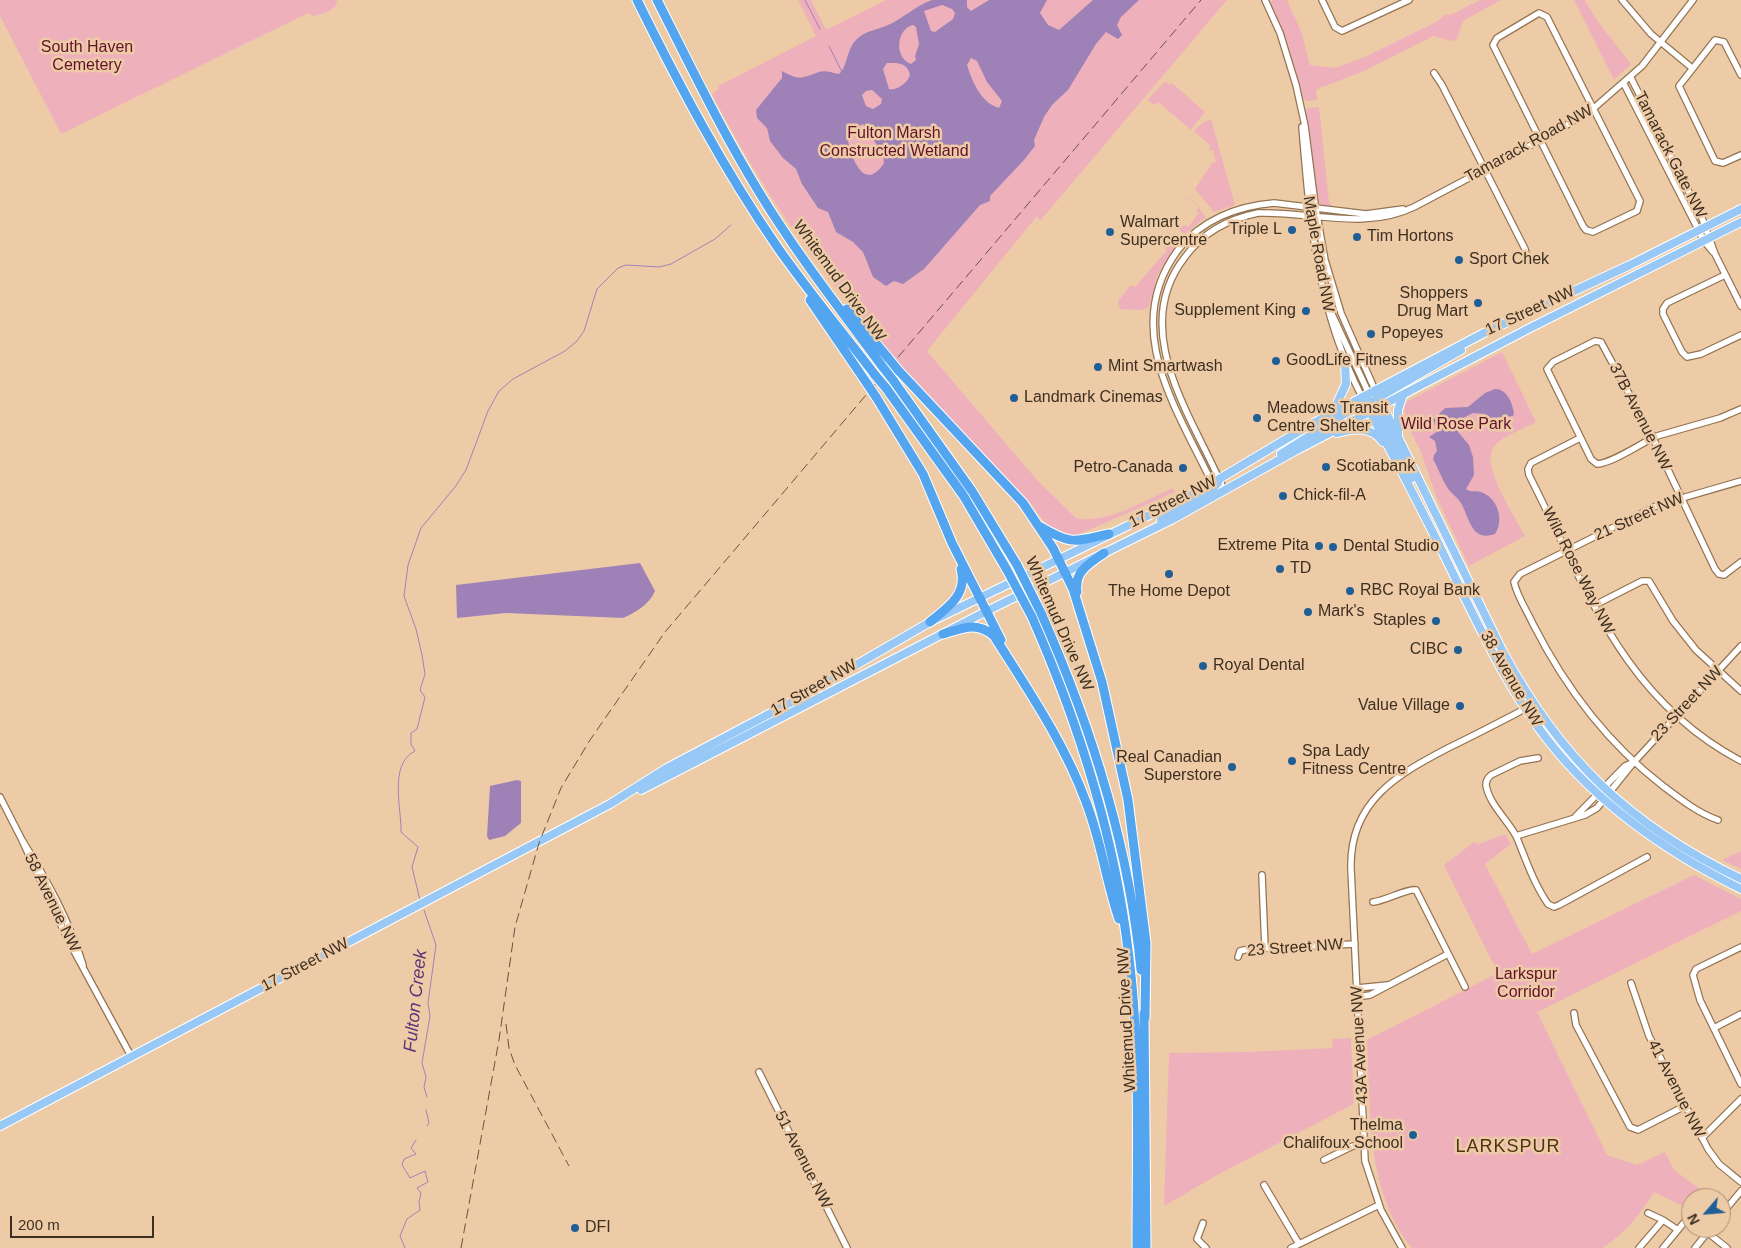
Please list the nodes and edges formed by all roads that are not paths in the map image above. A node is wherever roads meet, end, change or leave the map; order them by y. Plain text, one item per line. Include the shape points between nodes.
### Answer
1 (632, 0) edge
2 (637, 0) edge
3 (658, 0) edge
4 (662, 0) edge
5 (1265, 0) edge
6 (1322, 0) edge
7 (1410, 0) edge
8 (1622, 0) edge
9 (1692, 0) edge
10 (657, 40) junction
11 (1661, 43) junction
12 (1692, 68) junction
13 (1434, 72) dead end
14 (1741, 75) edge
15 (1631, 78) junction
16 (698, 80) junction
17 (1624, 84) junction
18 (1594, 108) junction
19 (1540, 141) junction
20 (1741, 155) edge
21 (1485, 170) junction
22 (1741, 209) edge
23 (1313, 212) junction
24 (1741, 222) edge
25 (1706, 234) junction
26 (790, 240) junction
27 (778, 247) junction
28 (1528, 258) dead end
29 (1725, 275) junction
30 (1323, 292) junction
31 (1741, 306) edge
32 (1741, 335) edge
33 (1345, 362) junction
34 (1403, 395) junction
35 (1372, 401) junction
36 (1741, 409) edge
37 (1332, 413) junction
38 (1398, 436) junction
39 (1323, 437) junction
40 (1580, 438) junction
41 (1653, 438) junction
42 (1388, 447) junction
43 (1251, 476) junction
44 (1741, 481) edge
45 (1218, 487) junction
46 (1680, 497) junction
47 (1435, 516) junction
48 (1039, 526) junction
49 (1109, 534) junction
50 (952, 543) junction
51 (1568, 550) junction
52 (1104, 553) junction
53 (1058, 560) junction
54 (1741, 562) edge
55 (1066, 572) junction
56 (979, 600) junction
57 (1079, 604) junction
58 (1595, 605) junction
59 (986, 612) junction
60 (930, 622) junction
61 (943, 634) junction
62 (1741, 646) edge
63 (1717, 672) junction
64 (1741, 691) edge
65 (1034, 699) junction
66 (1532, 703) junction
67 (1525, 708) junction
68 (1676, 716) junction
69 (1538, 758) dead end
70 (1741, 761) edge
71 (1634, 762) junction
72 (1604, 794) junction
73 (0, 797) edge
74 (610, 804) junction
75 (1718, 820) dead end
76 (1516, 836) junction
77 (1647, 857) dead end
78 (1262, 875) dead end
79 (1741, 879) edge
80 (1741, 889) edge
81 (1373, 902) dead end
82 (1355, 944) junction
83 (1741, 947) edge
84 (1265, 948) junction
85 (1128, 949) junction
86 (1448, 954) junction
87 (1238, 957) dead end
88 (1631, 983) dead end
89 (1388, 984) junction
90 (1465, 987) dead end
91 (1357, 988) junction
92 (1357, 997) junction
93 (1574, 1013) dead end
94 (1741, 1014) edge
95 (1145, 1018) junction
96 (1714, 1028) junction
97 (130, 1056) junction
98 (759, 1072) dead end
99 (1741, 1084) edge
100 (1741, 1099) edge
101 (1685, 1106) junction
102 (0, 1126) edge
103 (1702, 1138) junction
104 (1364, 1145) junction
105 (1324, 1160) dead end
106 (1741, 1182) edge
107 (1264, 1185) dead end
108 (1741, 1191) edge
109 (1731, 1203) edge
110 (1379, 1205) junction
111 (1648, 1213) dead end
112 (1663, 1220) junction
113 (1203, 1223) dead end
114 (1681, 1226) edge
115 (1678, 1230) junction
116 (1703, 1238) edge
117 (1299, 1244) junction
118 (1720, 1245) edge
119 (847, 1248) edge
120 (1137, 1248) edge
121 (1146, 1248) edge
122 (1206, 1248) edge
123 (1291, 1248) edge
124 (1402, 1248) edge
125 (1639, 1248) edge
126 (1663, 1248) edge
127 (1695, 1248) edge
128 (1727, 1248) edge

1 - 10 highway
2 - 10 highway
3 - 16 highway
4 - 16 highway
5 - 23 street, Maple Road NW via 1280,33 1301,105
6 - 7 street via 1338,30 1349,30
8 - 11 street
9 - 11 street, Tamarack Road NW
10 - 27 highway, Whitemud Drive NW via 723,160
11 - 12 street
11 - 15 street, Tamarack Road NW
12 - 14 street via 1718,39 1724,42
12 - 20 street via 1678,86 1717,162 1723,163
13 - 21 street
15 - 17 street, Tamarack Road NW
15 - 25 street, Tamarack Gate NW
16 - 26 highway, Whitemud Drive NW via 749,175
17 - 18 street, Tamarack Road NW
17 - 25 street, Tamarack Gate NW
18 - 19 street, Tamarack Road NW
18 - 19 street via 1639,198 1637,211 1588,232
18 - 19 street via 1543,13 1529,18 1493,43
19 - 21 street, Tamarack Road NW
21 - 23 street, Tamarack Road NW via 1395,216 1372,220
21 - 28 street
22 - 25 main road, 17 Street NW
23 - 30 street, Maple Road NW
23 - 35 street, Maple Road NW via 1339,307
23 - 45 street via 1258,213 1219,226 1188,252 1167,289 1162,323 1169,369
23 - 45 street via 1274,203 1228,212 1194,233 1181,246 1161,281 1153,315 1160,369 1173,404
24 - 25 main road, 17 Street NW
25 - 29 street
25 - 34 main road, 17 Street NW
25 - 35 main road, 17 Street NW via 1472,339 1451,356
26 - 48 highway, bridge via 898,370 1010,488
26 - 95 highway, Whitemud Drive NW, bridge via 972,490 1017,565 1041,613 1082,712 1115,819 1127,872
27 - 50 highway, bridge via 923,474
27 - 85 highway, Whitemud Drive NW, bridge via 957,487 1032,617 1056,671 1088,759 1115,869
29 - 31 street
29 - 32 street via 1667,303 1663,314 1687,356 1701,354
30 - 33 street, Maple Road NW via 1331,326
30 - 35 street via 1340,336
33 - 35 street, Maple Road NW
33 - 37 main road via 1346,384
34 - 35 main road, 17 Street NW
34 - 38 main road via 1398,410
35 - 37 main road, 17 Street NW
35 - 38 main road, 38 Avenue NW
35 - 39 main road, 17 Street NW
35 - 42 main road, 38 Avenue NW
35 - 43 main road via 1335,418
35 - 47 main road
36 - 41 street
37 - 45 main road, 17 Street NW
38 - 47 main road, 38 Avenue NW
39 - 42 main road via 1358,429 1380,438
39 - 43 main road, 17 Street NW
40 - 41 street via 1596,464
40 - 41 street, 37B Avenue NW via 1548,367 1599,340
40 - 51 street, Wild Rose Way NW via 1533,461 1528,469
41 - 46 street, 37B Avenue NW
42 - 67 main road, 38 Avenue NW
43 - 45 main road, 17 Street NW
44 - 46 street, 21 Street NW
45 - 49 main road, 17 Street NW
45 - 52 main road, 17 Street NW via 1139,536
46 - 51 street, 21 Street NW
46 - 54 street, 37B Avenue NW via 1714,569 1721,575 1726,574
47 - 66 main road, 38 Avenue NW
48 - 49 highway via 1060,539 1070,541
48 - 53 highway
49 - 53 main road, 17 Street NW
50 - 56 highway
50 - 60 highway via 964,579 962,588 952,604
51 - 58 street, Wild Rose Way NW
51 - 71 street, 21 Street NW via 1520,574 1514,584 1573,692
52 - 55 main road, 17 Street NW
52 - 57 highway via 1076,579
53 - 55 highway
53 - 56 main road, 17 Street NW
55 - 57 highway
55 - 59 main road, 17 Street NW
56 - 59 highway
56 - 60 main road, 17 Street NW
57 - 95 highway via 1110,715 1132,825 1146,944
58 - 63 street via 1642,581 1649,581 1683,635
58 - 68 street, Wild Rose Way NW via 1630,666
59 - 61 main road, 17 Street NW
59 - 65 highway
60 - 74 main road, 17 Street NW via 801,697 668,768
61 - 65 highway via 969,626 987,630
61 - 74 main road, 17 Street NW via 671,776
62 - 63 street, 23 Street NW
63 - 64 street
63 - 68 street, 23 Street NW
65 - 85 highway via 1055,733 1086,802
66 - 67 street
66 - 72 main road, 38 Avenue NW
67 - 72 main road, 38 Avenue NW via 1559,754
67 - 82 street, 43A Avenue NW via 1413,767 1387,785 1374,800 1359,827 1352,849
68 - 70 street, Wild Rose Way NW via 1714,746
68 - 71 street, 23 Street NW
69 - 76 street via 1515,763 1491,775 1486,782 1497,809
71 - 72 street, 23 Street NW
71 - 75 street via 1679,798
72 - 76 street, 23 Street NW via 1575,817
72 - 79 main road, 38 Avenue NW via 1677,846
72 - 80 main road, 38 Avenue NW via 1659,843
73 - 97 street, 58 Avenue NW via 48,882 74,936 83,965
74 - 97 main road, 17 Street NW
76 - 77 street via 1522,855 1549,905 1559,905
78 - 84 street
81 - 86 street via 1414,889
82 - 84 street, 23 Street NW
82 - 91 street, 43A Avenue NW
83 - 96 street via 1693,972 1697,994
84 - 87 street, 23 Street NW via 1242,950
85 - 120 highway, Whitemud Drive NW via 1136,1046
86 - 89 street
86 - 90 street
88 - 101 street, 41 Avenue NW via 1646,1027
89 - 91 street
89 - 92 street via 1370,995
91 - 92 street, 43A Avenue NW
92 - 104 street, 43A Avenue NW
93 - 101 street via 1576,1025 1633,1130
94 - 96 street
95 - 121 highway, Whitemud Drive NW
96 - 99 street
97 - 102 main road, 17 Street NW
98 - 119 street, 51 Avenue NW
100 - 103 street
101 - 103 street, 41 Avenue NW
103 - 106 street, 41 Avenue NW via 1715,1159
104 - 105 street via 1353,1146
104 - 110 street, 43A Avenue NW via 1367,1169
107 - 117 street
108 - 109 street
110 - 117 street
110 - 124 street, 43A Avenue NW
111 - 112 street
112 - 115 street
112 - 125 street
113 - 122 street via 1197,1239
114 - 115 street
115 - 126 street
116 - 127 street
117 - 123 street
118 - 128 street

